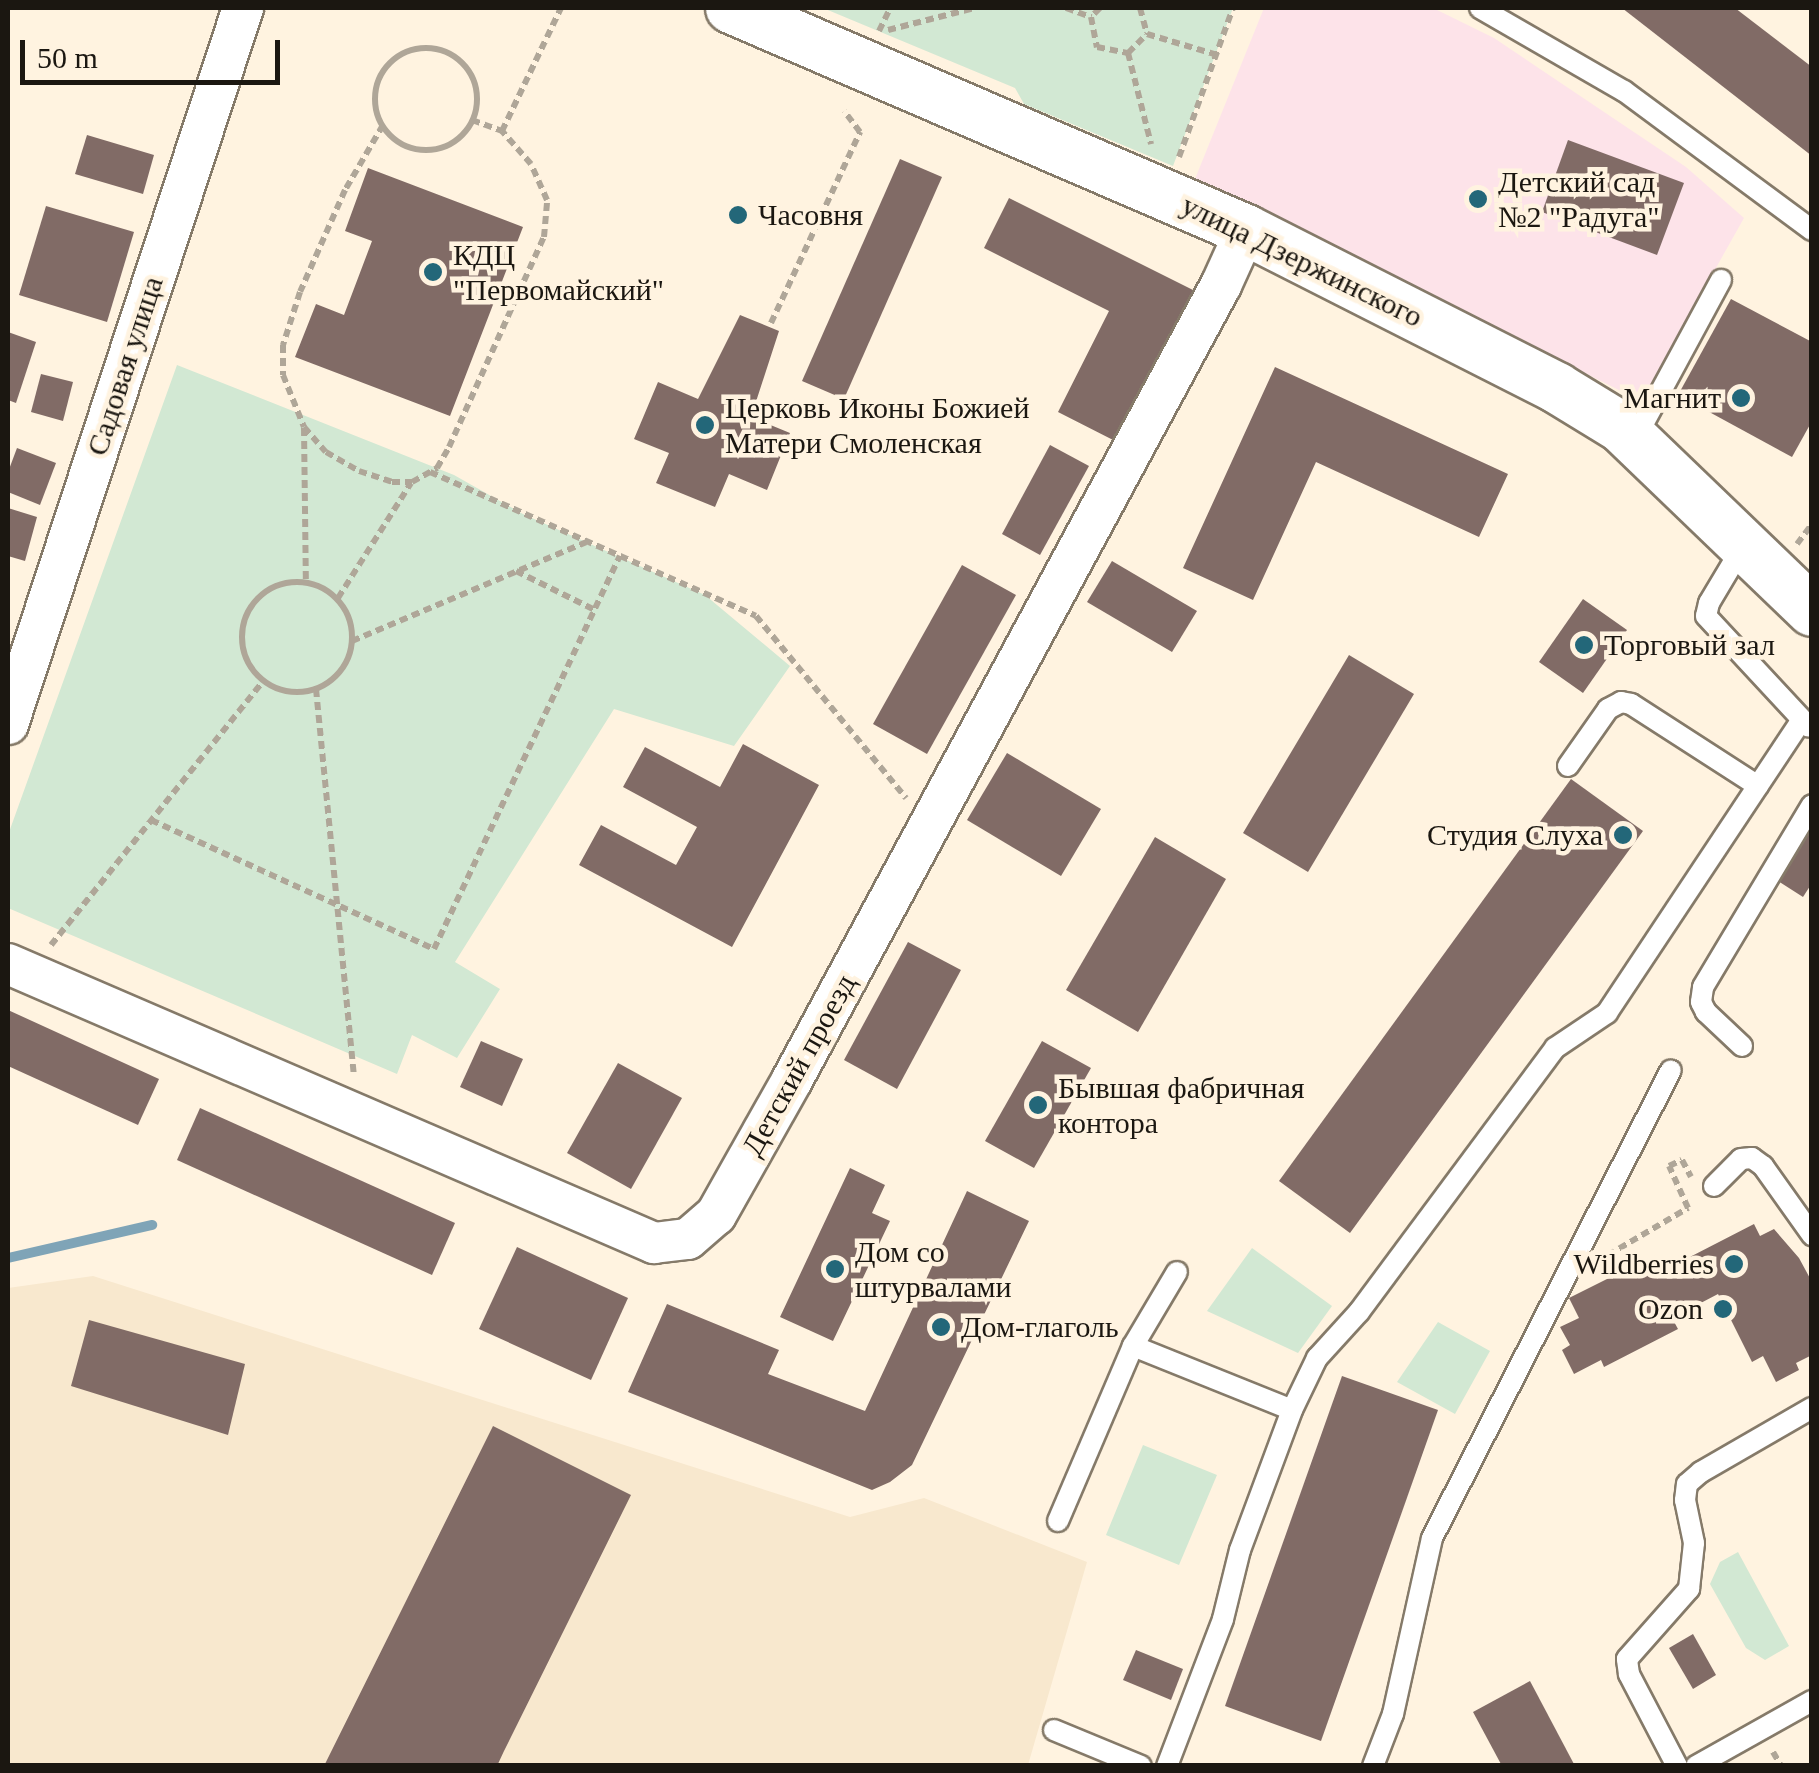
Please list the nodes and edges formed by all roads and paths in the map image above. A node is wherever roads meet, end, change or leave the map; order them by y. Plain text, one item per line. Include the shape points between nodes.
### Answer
1 (243, 8) edge
2 (560, 8) edge
3 (731, 8) edge
4 (890, 8) edge
5 (974, 8) edge
6 (1066, 8) edge
7 (1100, 8) edge
8 (1140, 8) edge
9 (1232, 8) edge
10 (1480, 8) edge
11 (1091, 17) junction
12 (1146, 34) junction
13 (1128, 53) junction
14 (1218, 55) junction
15 (844, 111) dead end
16 (472, 120) junction
17 (383, 126) junction
18 (502, 131) junction
19 (1156, 162) dead end
20 (1174, 169) dead end
21 (1246, 230) junction
22 (1812, 230) edge
23 (1722, 280) dead end
24 (772, 323) dead end
25 (304, 427) junction
26 (1635, 439) junction
27 (430, 472) junction
28 (412, 482) junction
29 (1812, 524) edge
30 (587, 541) junction
31 (1744, 544) junction
32 (1794, 548) dead end
33 (620, 556) junction
34 (516, 571) junction
35 (306, 582) junction
36 (338, 598) junction
37 (595, 610) junction
38 (1812, 611) edge
39 (352, 641) junction
40 (262, 681) junction
41 (316, 689) junction
42 (8, 724) edge
43 (1807, 725) edge
44 (1568, 766) dead end
45 (1758, 786) junction
46 (1812, 805) edge
47 (151, 820) junction
48 (929, 826) junction
49 (337, 907) junction
50 (18, 968) edge
51 (1742, 1046) dead end
52 (1671, 1070) dead end
53 (358, 1114) junction
54 (1705, 1186) joint
55 (1812, 1235) edge
56 (1576, 1255) junction
57 (1177, 1272) dead end
58 (1133, 1346) junction
59 (1812, 1408) edge
60 (1292, 1410) junction
61 (1058, 1521) dead end
62 (1812, 1701) edge
63 (1054, 1730) dead end
64 (1141, 1766) edge
65 (1167, 1766) edge
66 (1373, 1766) edge
67 (1677, 1766) edge
68 (1696, 1766) edge

1 - 42 street, Садовая улица
2 - 18 path
3 - 21 street, улица Дзержинского
4 - 5 path via 878,32
6 - 11 path
7 - 11 path
8 - 12 path
9 - 14 path
10 - 22 lane via 1624,90
11 - 13 path via 1097,46
12 - 13 path
12 - 14 path
13 - 19 path
14 - 20 path
15 - 24 path via 860,132
16 - 17 path via 456,140 424,150
16 - 17 path via 477,95 464,64 418,48 389,64 380,78 376,110
16 - 18 path
17 - 25 path via 345,190 283,345 283,375
18 - 27 path via 531,164 547,200 544,236 450,448
21 - 26 street, улица Дзержинского via 1557,388
21 - 48 street, Детский проезд
23 - 26 lane
25 - 28 path via 326,452 360,471
25 - 35 path
26 - 31 street, улица Дзержинского
27 - 28 path
27 - 30 path
28 - 36 path
29 - 32 path
30 - 33 path
30 - 34 path
31 - 38 street, улица Дзержинского
31 - 43 lane via 1706,616
33 - 37 path
33 - 48 path via 756,616
34 - 37 path
34 - 39 path
35 - 36 path
35 - 40 path via 271,587 246,613 243,650
36 - 39 path
37 - 49 path via 434,949
39 - 41 path via 344,666
40 - 41 path via 279,690
40 - 47 path
41 - 49 path
43 - 45 lane
44 - 45 lane via 1608,708 1621,702
45 - 60 lane via 1607,1013 1555,1048 1359,1312 1317,1358
46 - 51 lane via 1703,987 1706,1012
47 - 49 path
47 - 50 path
48 - 53 street, Детский проезд via 716,1215 688,1239 654,1242
49 - 53 path
50 - 53 street, Детский проезд
52 - 56 lane
54 - 55 lane via 1752,1158
54 - 56 path via 1682,1160 1670,1166 1688,1201 1684,1213 1593,1264
56 - 66 lane via 1432,1538 1393,1714
57 - 58 lane
58 - 60 lane
58 - 61 lane
59 - 67 lane via 1688,1484 1684,1500 1694,1543 1688,1590 1627,1659
60 - 65 lane via 1240,1550 1224,1619
62 - 68 lane
63 - 64 lane

